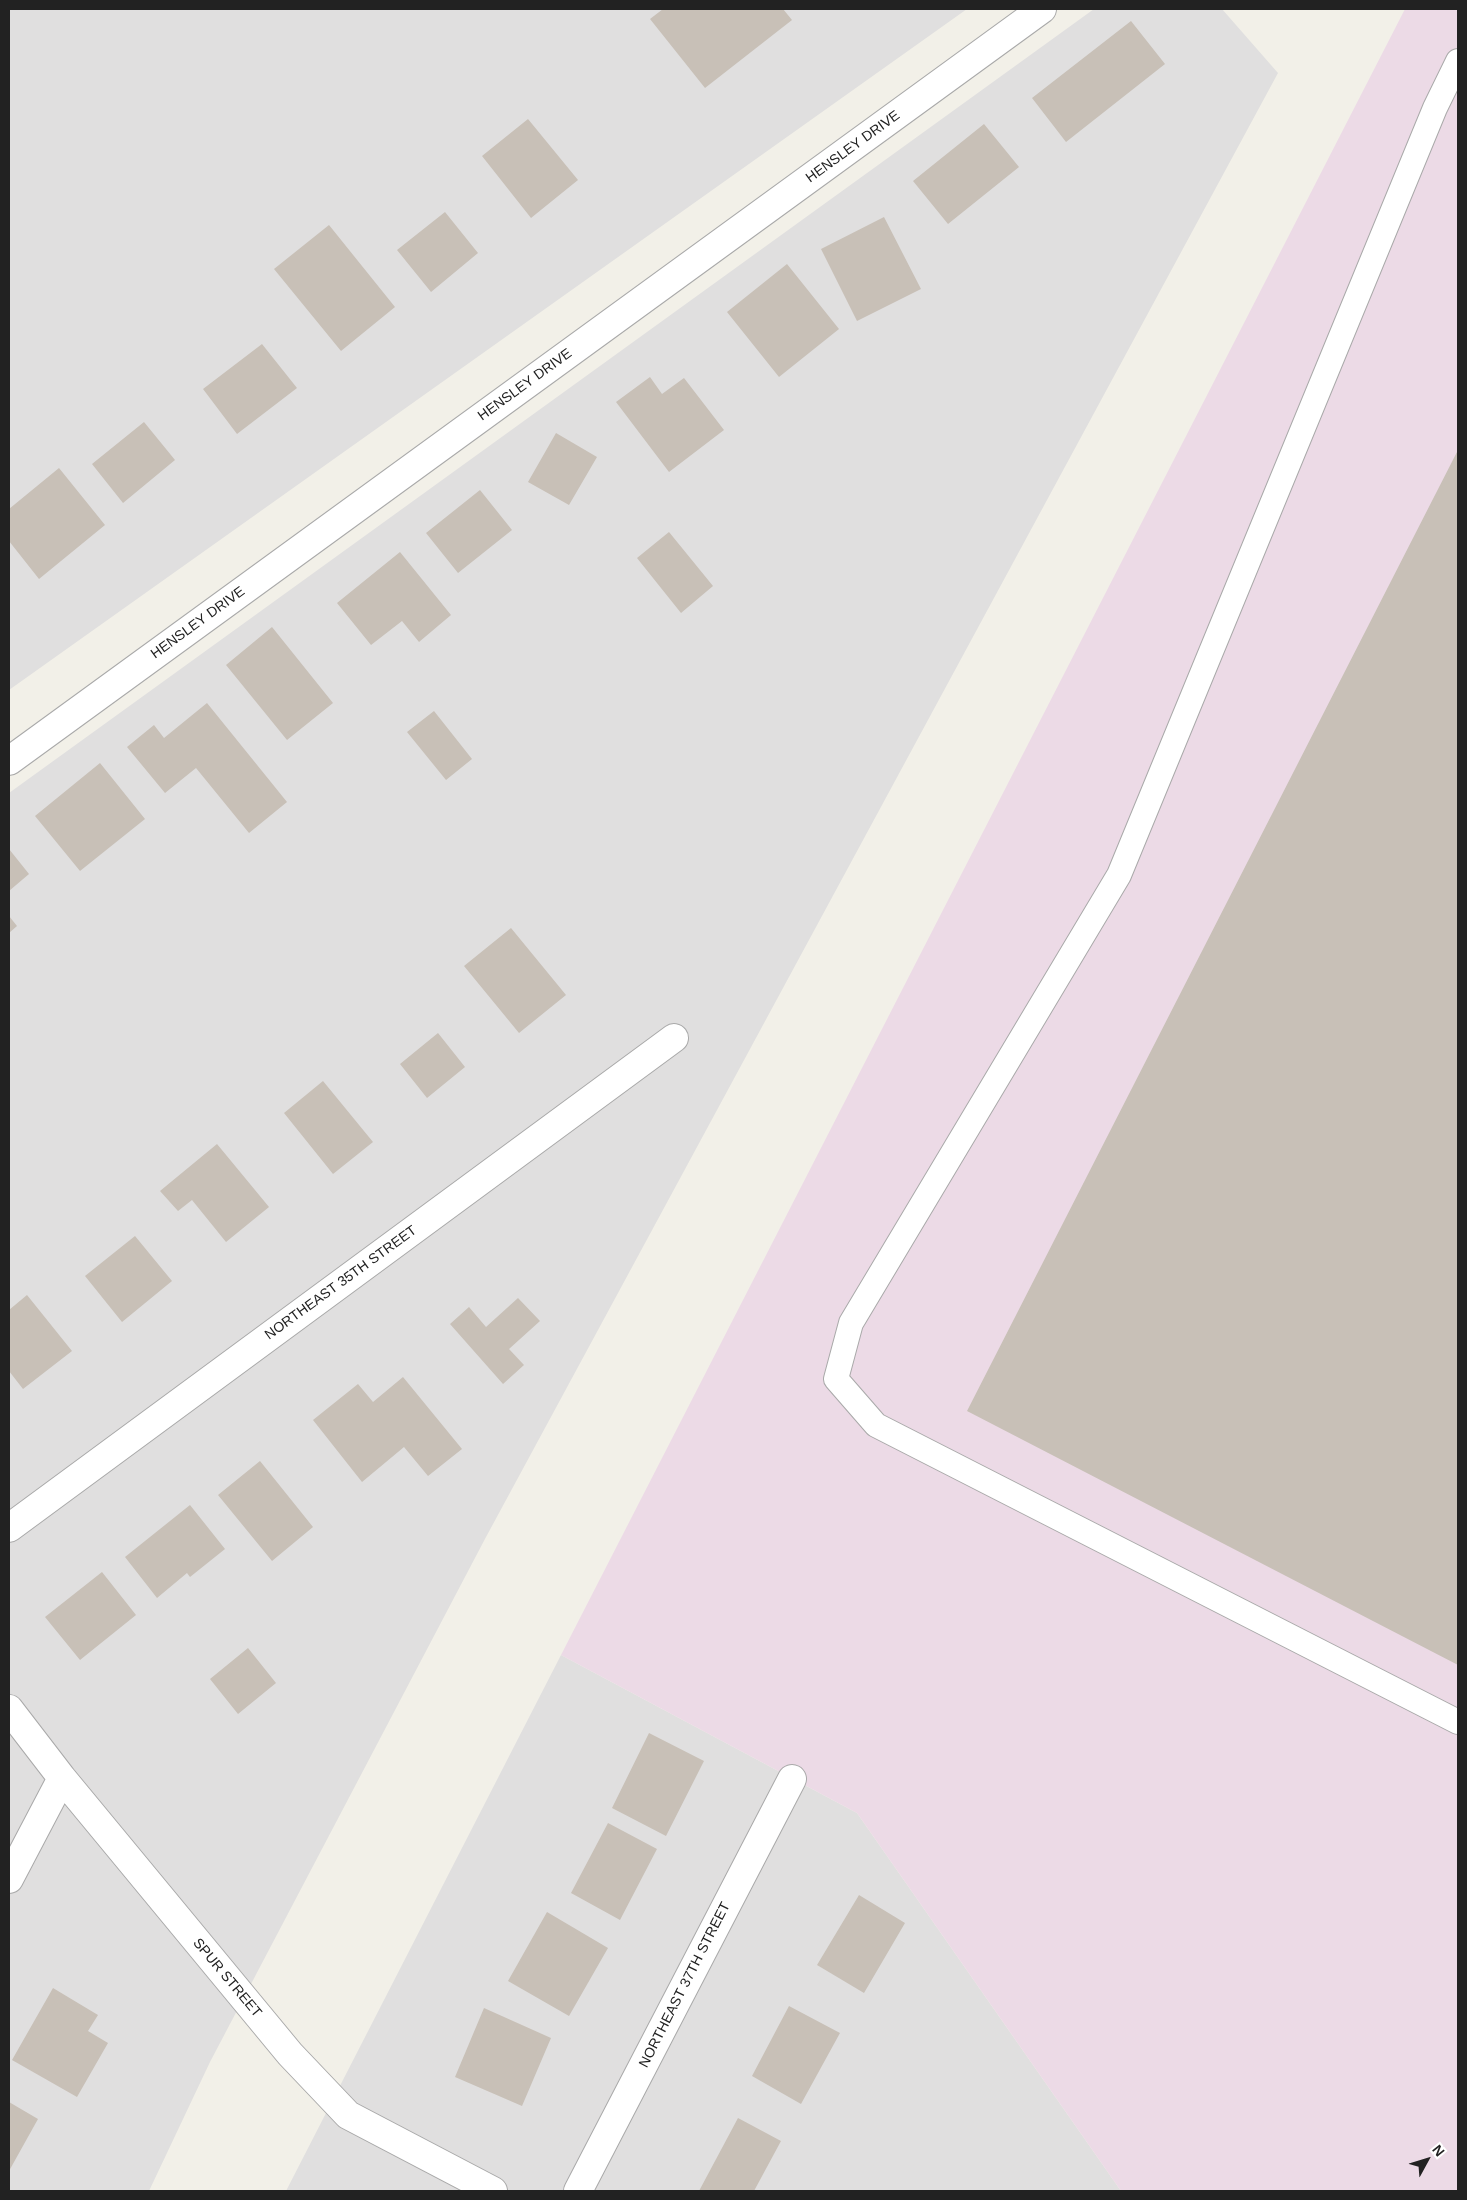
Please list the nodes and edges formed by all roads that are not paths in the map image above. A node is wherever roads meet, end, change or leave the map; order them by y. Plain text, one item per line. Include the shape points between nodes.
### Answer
1 (1042, 9) edge
2 (1458, 61) edge
3 (9, 761) edge
4 (674, 1038) dead end
5 (9, 1528) edge
6 (9, 1709) edge
7 (1458, 1722) edge
8 (62, 1778) junction
9 (792, 1779) dead end
10 (9, 1879) edge
11 (493, 2191) edge
12 (578, 2191) edge

1 - 3 street, HENSLEY DRIVE
2 - 7 lane via 1435,108 1119,874 851,1323 836,1379 876,1425
4 - 5 street, NORTHEAST 35TH STREET
6 - 8 street, SPUR STREET
8 - 10 street
8 - 11 street, SPUR STREET via 290,2054 348,2115
9 - 12 street, NORTHEAST 37TH STREET

